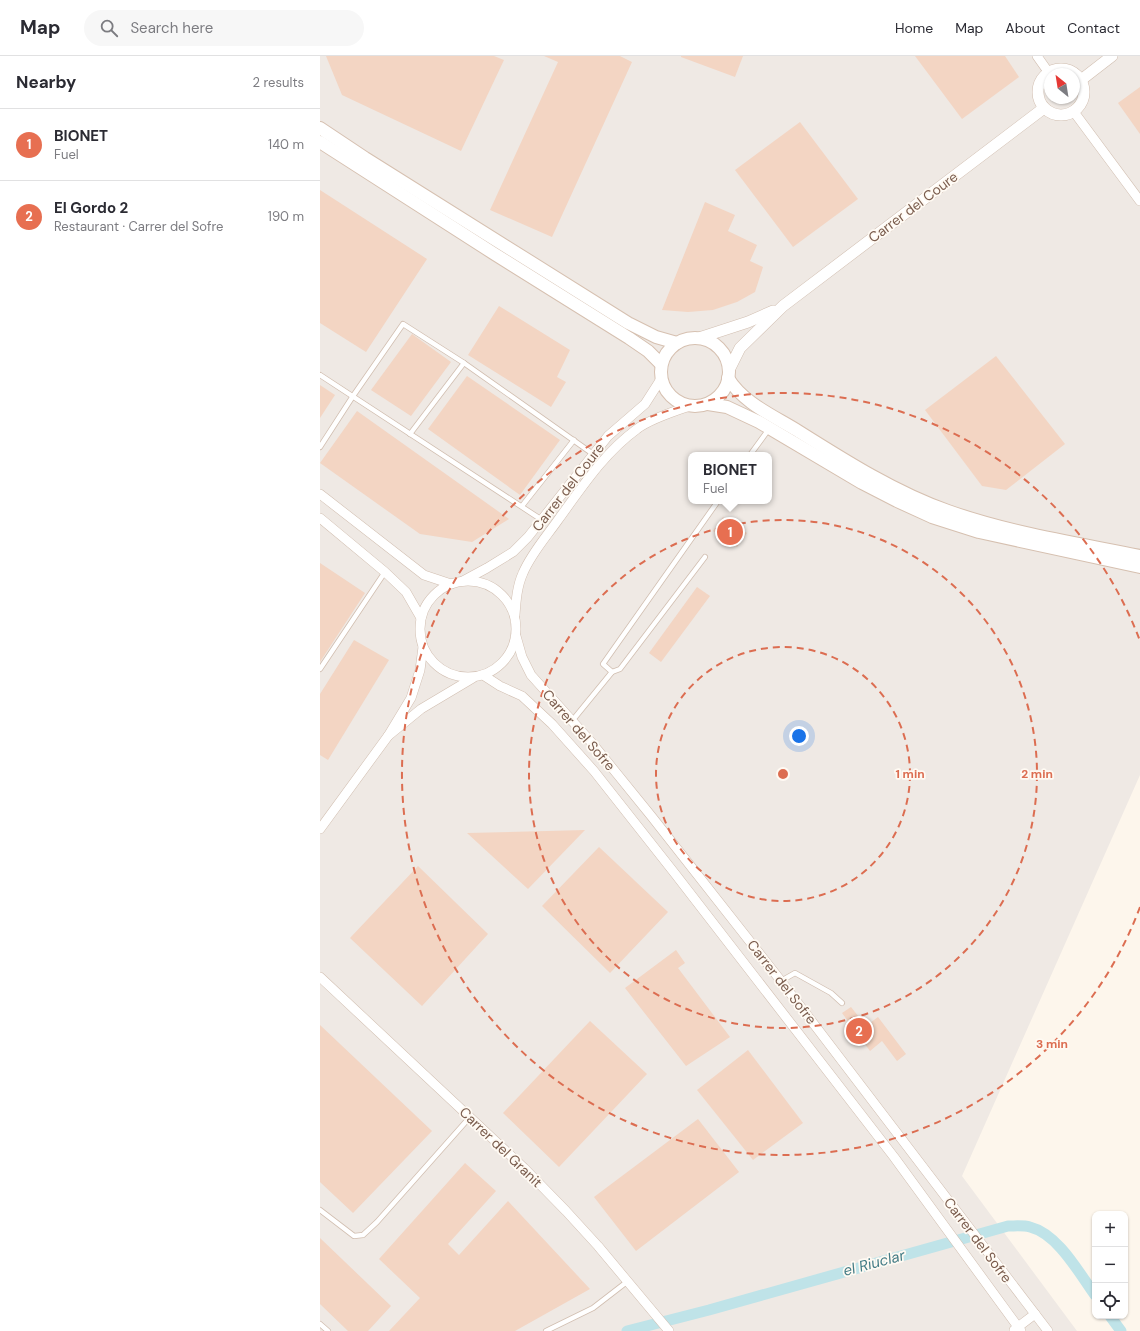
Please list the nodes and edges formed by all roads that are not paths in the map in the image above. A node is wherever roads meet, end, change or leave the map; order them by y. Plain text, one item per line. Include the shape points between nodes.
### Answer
1 (1037, 56) edge
2 (1112, 56) edge
3 (1046, 68) edge
4 (1044, 77) edge
5 (1081, 80) joint
6 (1044, 108) junction
7 (1074, 112) junction
8 (320, 128) edge
9 (320, 142) edge
10 (1140, 201) edge
11 (783, 306) junction
12 (699, 338) junction
13 (677, 343) junction
14 (464, 363) junction
15 (661, 364) junction
16 (729, 374) junction
17 (320, 375) edge
18 (661, 378) junction
19 (353, 396) junction
20 (708, 404) junction
21 (690, 406) junction
22 (769, 428) junction
23 (410, 434) junction
24 (574, 440) junction
25 (320, 447) edge
26 (752, 452) edge
27 (593, 454) junction
28 (320, 494) edge
29 (716, 504) edge
30 (522, 506) junction
31 (320, 518) edge
32 (542, 520) junction
33 (1140, 556) edge
34 (705, 557) dead end
35 (1140, 567) edge
36 (385, 572) junction
37 (461, 581) junction
38 (451, 584) junction
39 (515, 616) junction
40 (421, 618) junction
41 (516, 636) junction
42 (423, 647) junction
43 (320, 669) edge
44 (612, 672) junction
45 (480, 675) junction
46 (572, 721) junction
47 (388, 736) junction
48 (320, 829) edge
49 (320, 977) edge
50 (781, 981) junction
51 (842, 1003) dead end
52 (470, 1117) junction
53 (320, 1210) edge
54 (628, 1281) junction
55 (1035, 1314) junction
56 (320, 1324) edge
57 (1017, 1330) edge
58 (328, 1331) edge
59 (546, 1331) edge
60 (669, 1331) edge
61 (1048, 1331) edge

1 - 3 street
2 - 5 street
4 - 6 street via 1039,85 1038,94
5 - 7 street via 1084,86 1084,100
6 - 7 street via 1062,116
6 - 11 street, Carrer del Coure
7 - 10 street
8 - 13 main road via 628,323 656,337
9 - 15 main road via 629,338
11 - 12 street, Carrer del Coure via 748,322
11 - 16 street, Carrer del Coure via 740,348
12 - 13 main road via 685,339
12 - 16 main road via 720,349 727,362
13 - 15 main road via 666,353
14 - 19 lane via 403,324
14 - 23 lane
14 - 24 lane
15 - 18 main road
16 - 20 main road via 722,393
16 - 33 main road via 734,388 746,398 830,451 913,496 947,511 988,523
17 - 19 lane
18 - 21 main road via 668,394 675,401
18 - 27 street, Carrer del Coure via 645,404 608,436
19 - 23 lane
19 - 25 lane
20 - 21 main road
20 - 22 main road via 727,407
21 - 39 street, Carrer del Coure via 639,427 618,444 597,467 535,551 523,573 516,598
22 - 26 lane
22 - 35 main road via 862,484 932,517 979,532
23 - 30 lane
24 - 27 lane
24 - 30 lane
27 - 32 street, Carrer del Coure
28 - 38 street via 424,575
29 - 44 lane via 603,664
30 - 32 lane
31 - 36 street
32 - 37 street, Carrer del Coure via 528,538 512,552
34 - 44 lane via 620,669
36 - 40 street via 406,592
36 - 43 lane
37 - 38 street
37 - 39 street via 483,583 498,591 512,608
38 - 40 street via 430,599
39 - 41 street
40 - 42 street
41 - 45 street via 505,661 496,669
41 - 46 street, Carrer del Sofre via 522,657 532,675
42 - 45 street via 442,670 460,677
42 - 47 street via 420,670 411,698
44 - 46 lane
45 - 47 street via 421,709
45 - 57 street, Carrer del Sofre via 522,696 552,724 594,771 894,1157 964,1252
46 - 50 street, Carrer del Sofre via 652,817
47 - 48 street
49 - 52 street, Carrer del Granit
50 - 51 lane via 795,973 831,993
50 - 55 street, Carrer del Sofre
52 - 53 lane via 363,1235 354,1236
52 - 54 street, Carrer del Granit via 566,1211
54 - 59 lane via 593,1308
54 - 60 street, Carrer del Granit
55 - 57 street
55 - 61 street, Carrer del Sofre
56 - 58 lane

